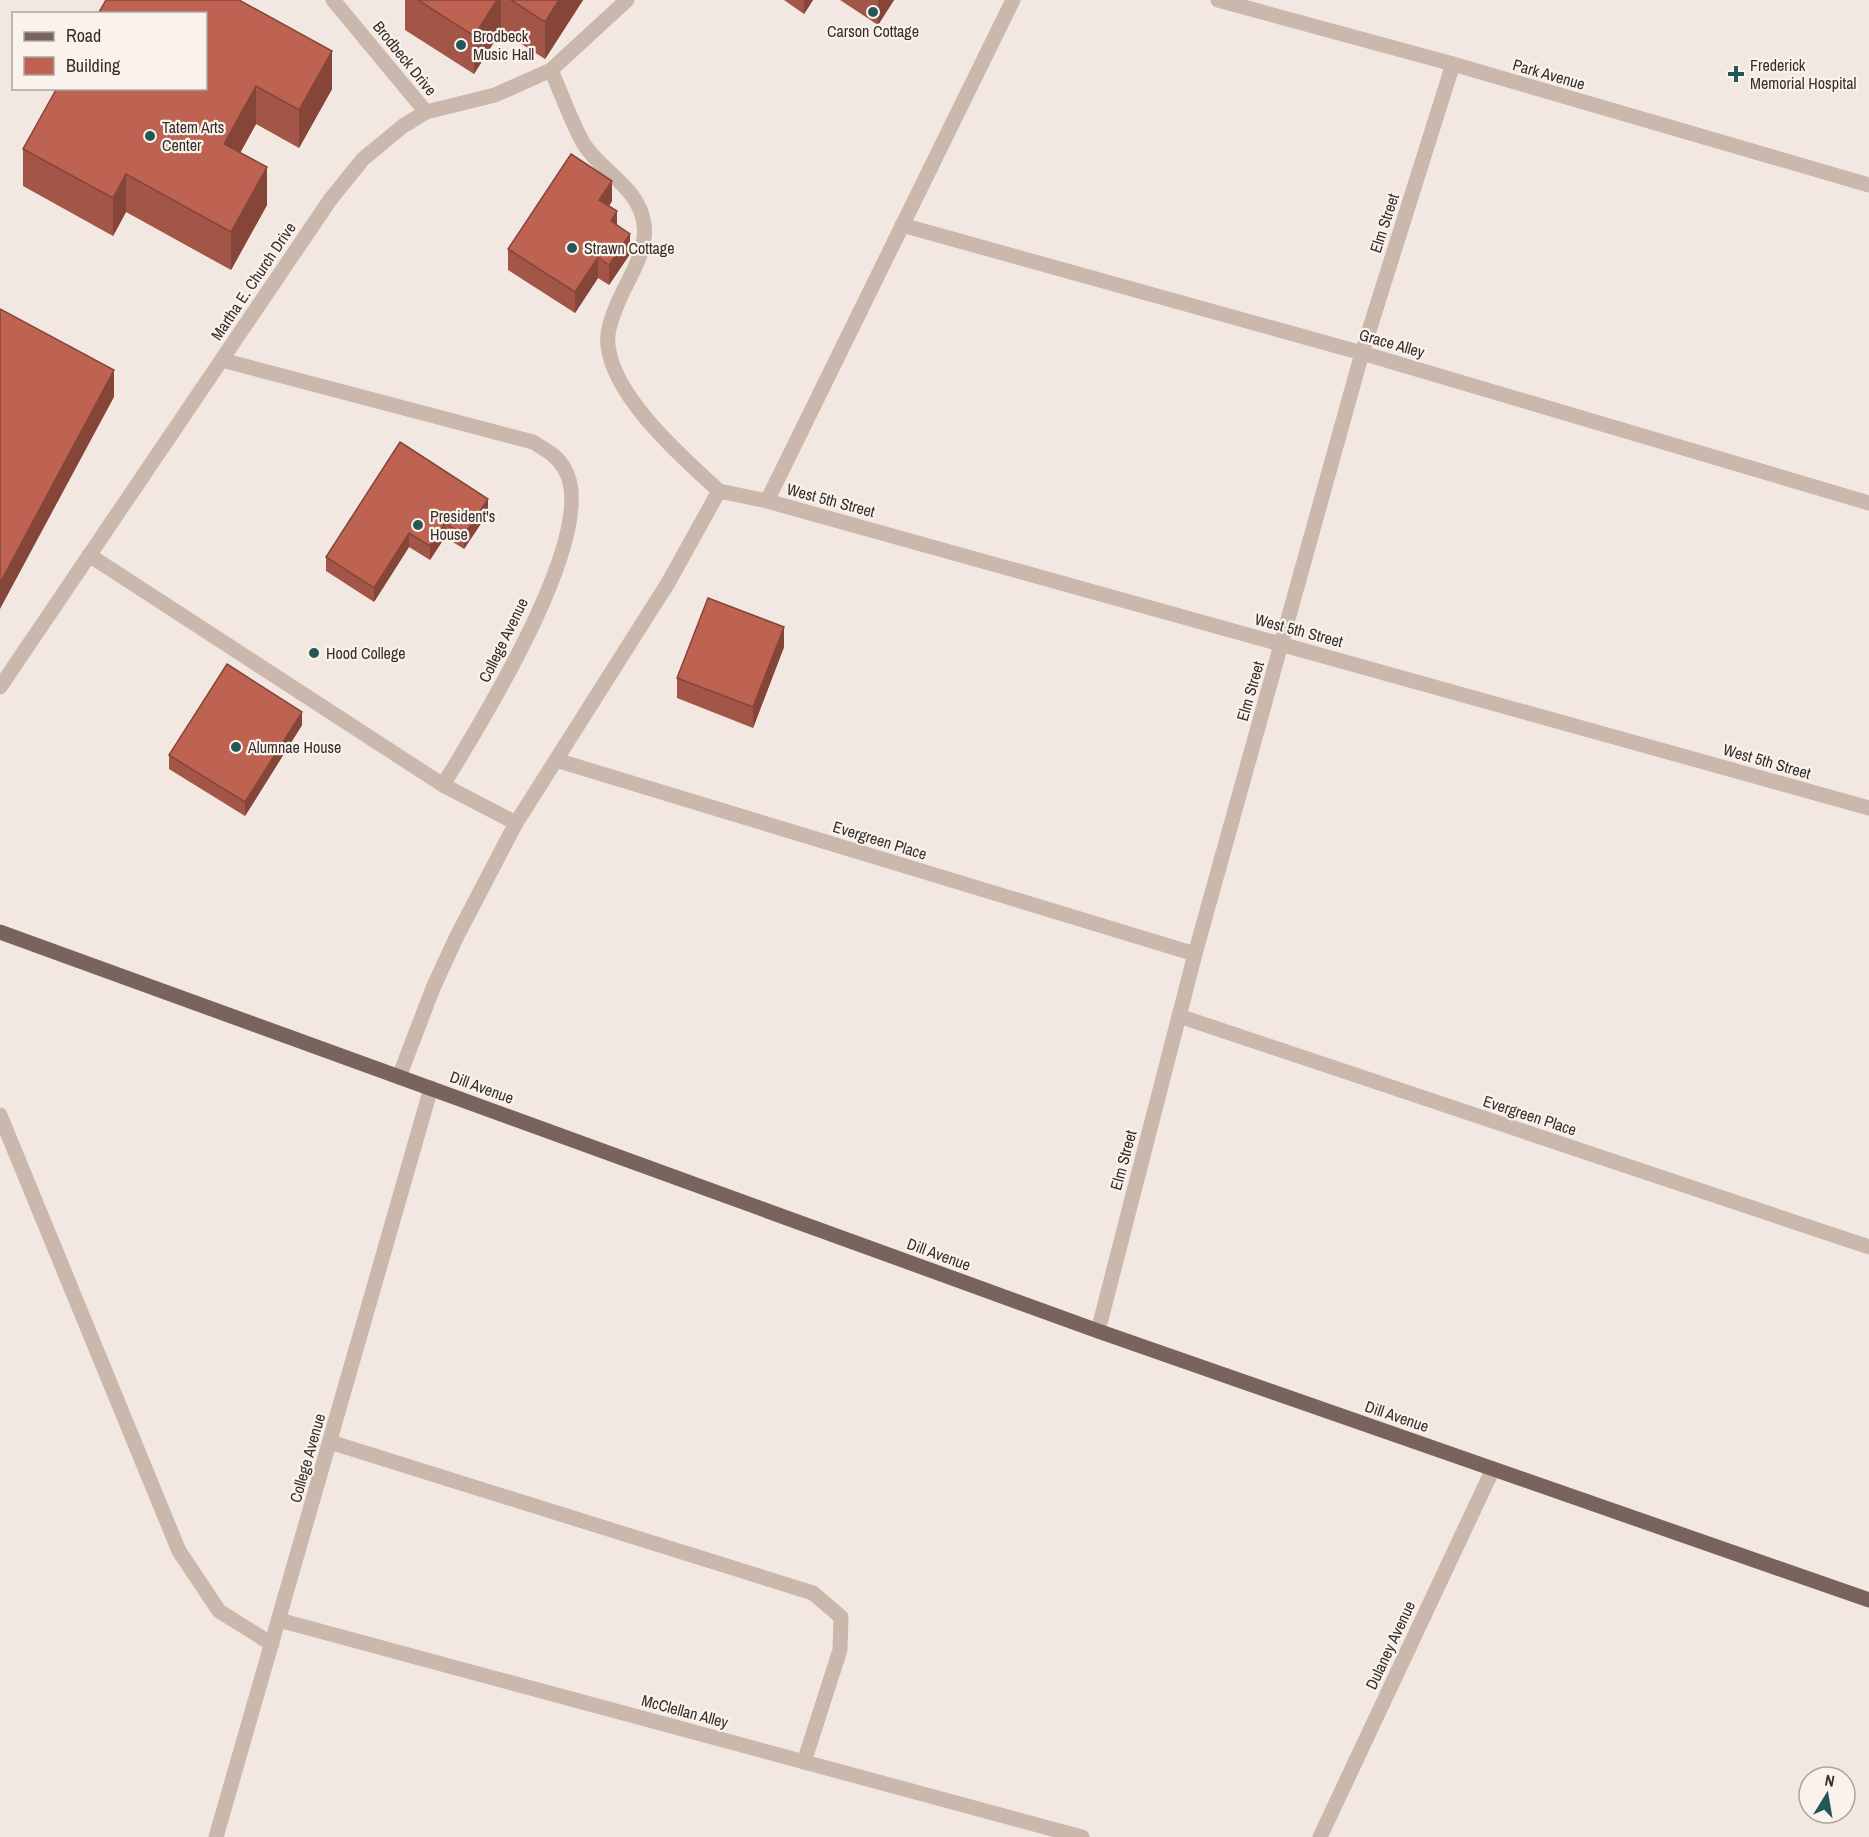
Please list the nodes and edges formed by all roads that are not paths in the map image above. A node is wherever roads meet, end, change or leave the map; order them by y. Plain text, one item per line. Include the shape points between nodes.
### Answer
1 (333, 0) edge
2 (627, 0) edge
3 (1013, 0) edge
4 (1218, 0) edge
5 (1453, 64) junction
6 (551, 70) junction
7 (426, 112) junction
8 (1868, 181) edge
9 (902, 225) junction
10 (1362, 353) junction
11 (222, 360) junction
12 (719, 491) junction
13 (767, 501) junction
14 (1869, 503) edge
15 (89, 555) junction
16 (1281, 644) junction
17 (0, 687) edge
18 (556, 760) junction
19 (443, 785) junction
20 (1869, 808) edge
21 (516, 823) junction
22 (0, 932) edge
23 (1195, 954) junction
24 (1179, 1016) junction
25 (399, 1077) junction
26 (431, 1088) junction
27 (0, 1116) edge
28 (1869, 1247) edge
29 (1098, 1331) junction
30 (330, 1442) junction
31 (1493, 1469) junction
32 (1869, 1600) edge
33 (279, 1620) junction
34 (272, 1644) junction
35 (804, 1762) junction
36 (216, 1837) edge
37 (1082, 1837) edge
38 (1320, 1837) edge

1 - 7 street, Brodbeck Drive
2 - 6 street, Martha E. Church Drive
3 - 9 street
4 - 5 street, Park Avenue
5 - 8 street, Park Avenue
5 - 10 street, Elm Street
6 - 7 street, Martha E. Church Drive via 495,95
6 - 12 street via 583,143 633,196 644,223 644,243 610,324 607,343 613,364 632,399 666,441
7 - 11 street, Martha E. Church Drive via 363,159 330,200
9 - 10 street, Grace Alley
9 - 13 street
10 - 14 street, Grace Alley
10 - 16 street, Elm Street
11 - 15 street, Martha E. Church Drive
11 - 19 street, College Avenue via 533,442 553,454 565,468 572,514 537,619
12 - 13 street, West 5th Street
12 - 18 street via 668,583
13 - 16 street, West 5th Street
15 - 17 street, Martha E. Church Drive
15 - 19 street
16 - 20 street, West 5th Street
16 - 23 street, Elm Street
18 - 21 street
18 - 23 street, Evergreen Place
19 - 21 street
21 - 25 street via 433,988
22 - 25 main road, Dill Avenue
23 - 24 street, Elm Street
24 - 28 street, Evergreen Place
24 - 29 street, Elm Street
25 - 26 main road, Dill Avenue
26 - 29 main road, Dill Avenue
26 - 30 street, College Avenue
27 - 34 street via 178,1551 219,1611
29 - 31 main road, Dill Avenue
30 - 33 street, College Avenue
30 - 35 street via 813,1593 840,1617 840,1650
31 - 32 main road, Dill Avenue
31 - 38 street, Dulaney Avenue
33 - 34 street, College Avenue
33 - 35 street, McClellan Alley
34 - 36 street, College Avenue
35 - 37 street, McClellan Alley

